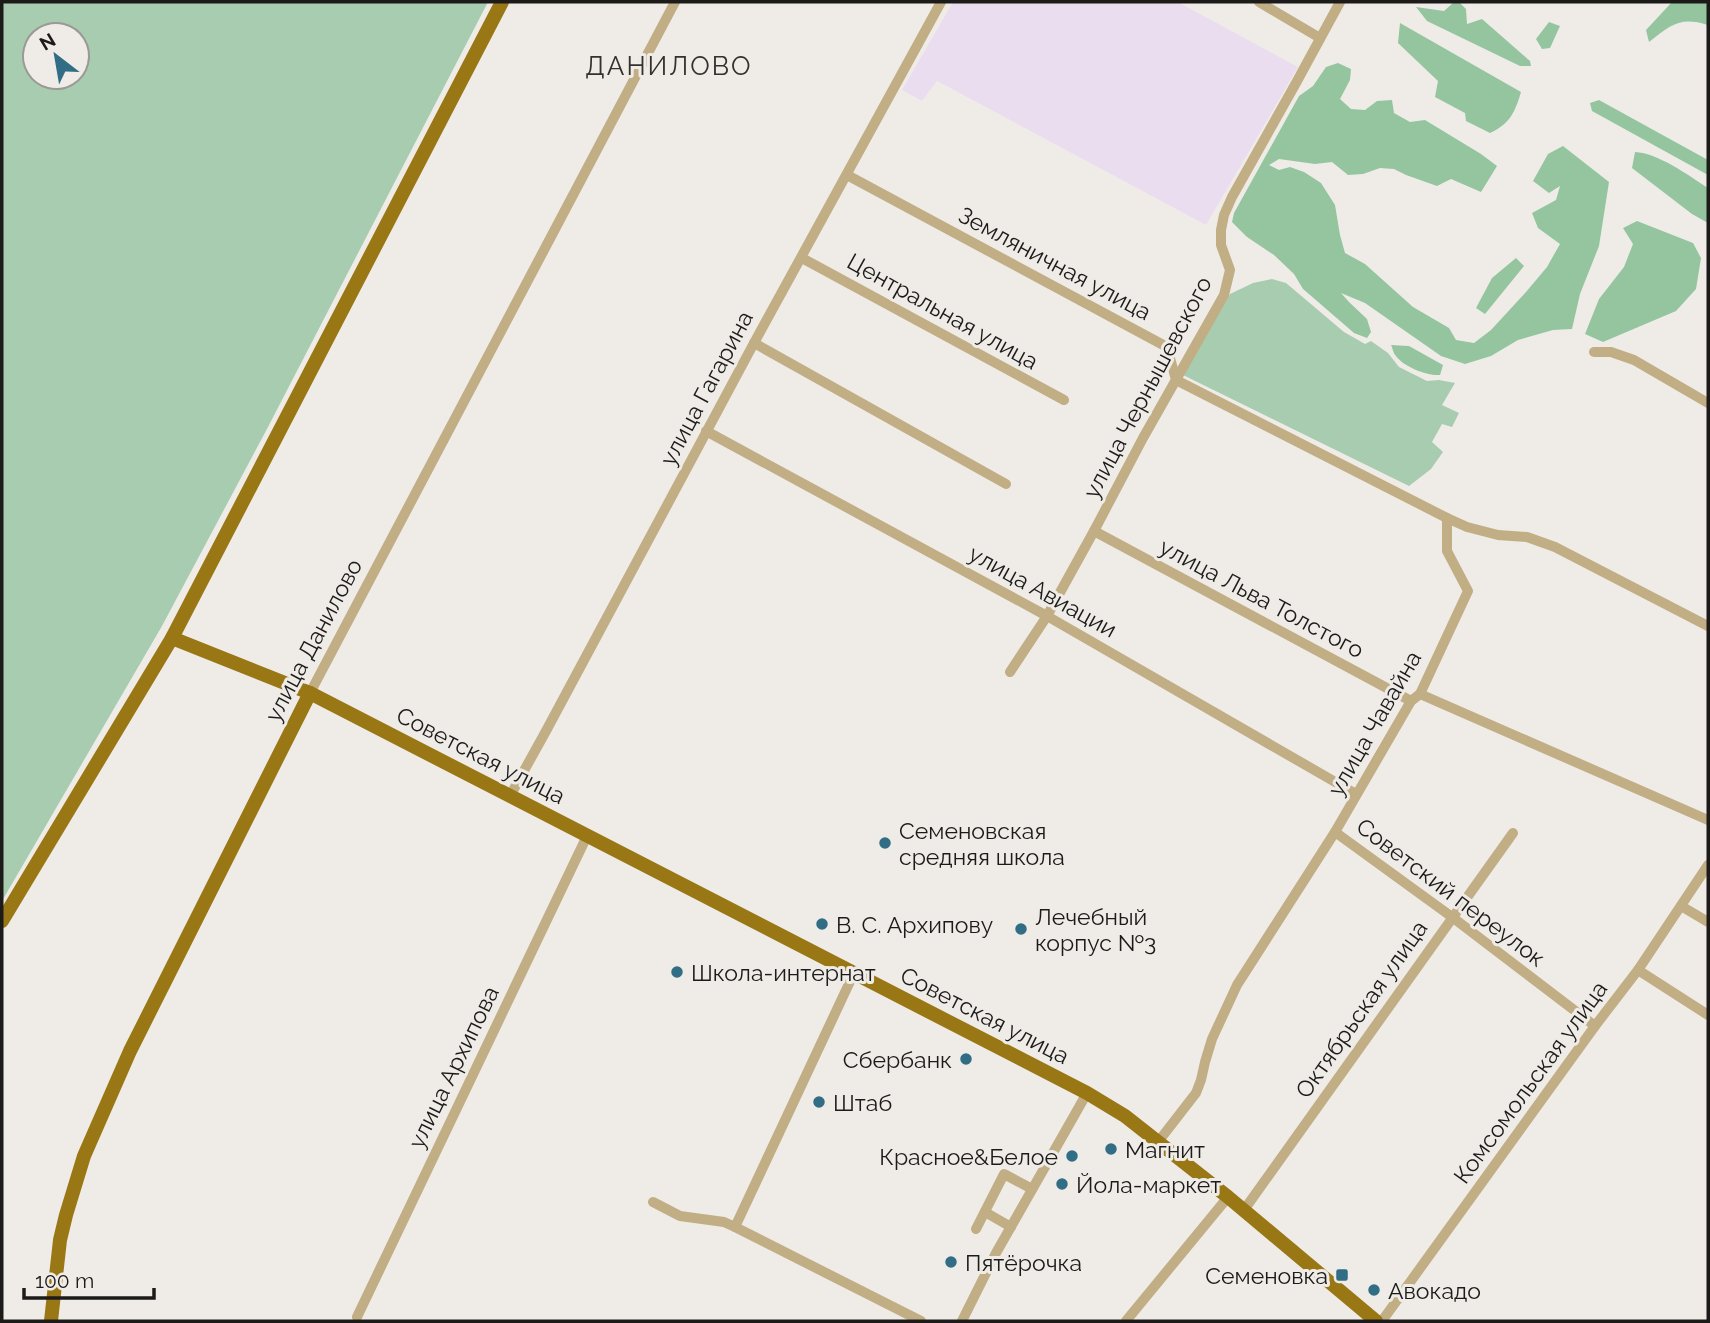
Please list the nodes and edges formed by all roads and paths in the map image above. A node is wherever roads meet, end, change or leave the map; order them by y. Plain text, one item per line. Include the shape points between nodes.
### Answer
1 (502, 2) edge
2 (675, 2) edge
3 (941, 2) edge
4 (1259, 2) edge
5 (1340, 2) edge
6 (1320, 38) junction
7 (847, 175) junction
8 (802, 258) junction
9 (754, 343) junction
10 (1594, 352) dead end
11 (1176, 380) junction
12 (1064, 400) dead end
13 (1708, 402) edge
14 (706, 431) junction
15 (1006, 484) dead end
16 (1447, 518) junction
17 (1094, 531) junction
18 (1047, 616) junction
19 (1708, 626) edge
20 (172, 638) junction
21 (1010, 671) dead end
22 (310, 694) junction
23 (1415, 698) junction
24 (1356, 794) junction
25 (510, 796) junction
26 (1708, 820) edge
27 (1335, 832) junction
28 (1513, 833) dead end
29 (587, 836) junction
30 (1708, 865) edge
31 (1681, 906) junction
32 (1452, 917) junction
33 (2, 921) edge
34 (1708, 922) edge
35 (1638, 970) junction
36 (854, 973) junction
37 (1708, 1015) edge
38 (1595, 1026) junction
39 (1087, 1093) junction
40 (1158, 1142) junction
41 (1032, 1189) junction
42 (1228, 1197) junction
43 (653, 1202) dead end
44 (1244, 1210) junction
45 (985, 1212) junction
46 (736, 1227) junction
47 (1011, 1227) junction
48 (976, 1229) dead end
49 (356, 1317) dead end
50 (51, 1321) edge
51 (920, 1321) edge
52 (962, 1321) edge
53 (1126, 1321) edge
54 (1376, 1321) edge
55 (1382, 1321) edge

1 - 20 main road
2 - 22 street, улица Данилово
3 - 7 street, улица Гагарина
4 - 6 street
5 - 6 street, улица Чернышевского
6 - 11 street, улица Чернышевского via 1224,215 1221,245 1230,270 1224,295
7 - 8 street, улица Гагарина
7 - 11 street, Земляничная улица via 1167,347
8 - 9 street, улица Гагарина
8 - 12 street, Центральная улица
9 - 14 street, улица Гагарина
9 - 15 street
10 - 13 street via 1634,360
11 - 16 street
11 - 17 street, улица Чернышевского
14 - 18 street, улица Авиации
14 - 25 street, улица Гагарина
16 - 19 street via 1467,527 1527,537 1555,547
16 - 23 street, улица Чавайна via 1447,551 1468,591
17 - 18 street, улица Чернышевского
17 - 23 street, улица Льва Толстого
18 - 21 street, улица Чернышевского
18 - 24 street, улица Авиации
20 - 22 main road, Советская улица
20 - 33 main road
22 - 25 main road, Советская улица
22 - 50 main road, улица Данилово via 130,1051 84,1156 60,1240
23 - 24 street, улица Чавайна
23 - 26 street, улица Льва Толстого
24 - 27 street, улица Чавайна
25 - 29 main road, Советская улица
27 - 32 street, Советский переулок
27 - 40 street, Советский переулок via 1237,985 1212,1039 1196,1093
28 - 32 street, Октябрьская улица
29 - 36 main road, Советская улица
29 - 49 street, улица Архипова
30 - 31 street, Комсомольская улица
31 - 34 street
31 - 35 street, Комсомольская улица
32 - 38 street, Советский переулок
32 - 44 street, Октябрьская улица
35 - 37 street
35 - 38 street, Комсомольская улица
36 - 39 main road, Советская улица
36 - 46 street
38 - 55 street, Комсомольская улица
39 - 40 main road, Советская улица
39 - 41 street
40 - 42 main road, Советская улица
41 - 45 street via 1004,1174
41 - 47 street
42 - 44 main road, Советская улица
42 - 53 street
43 - 46 street via 680,1216
44 - 54 main road, Советская улица
45 - 47 street
45 - 48 street
46 - 51 street
47 - 52 street

